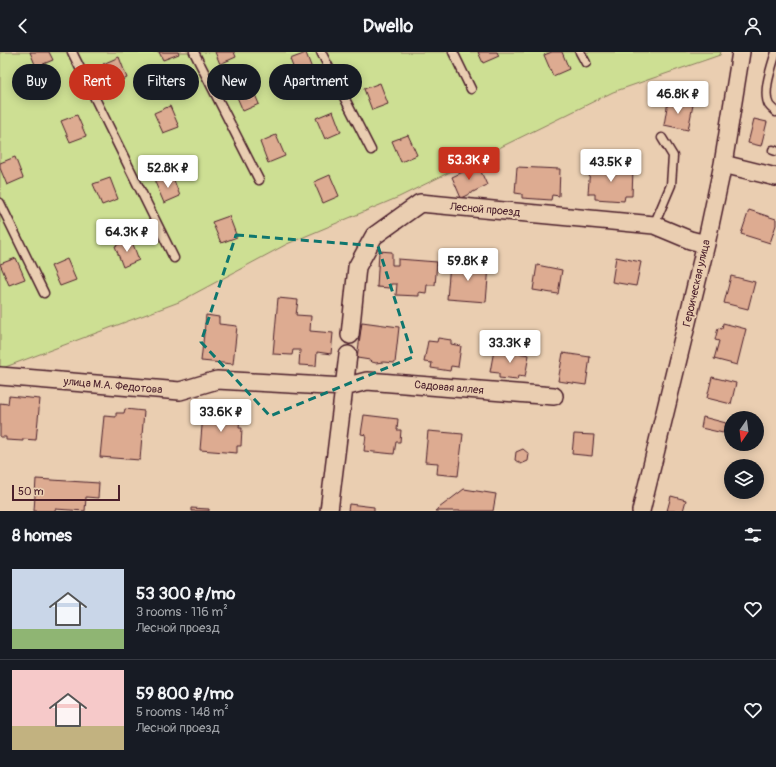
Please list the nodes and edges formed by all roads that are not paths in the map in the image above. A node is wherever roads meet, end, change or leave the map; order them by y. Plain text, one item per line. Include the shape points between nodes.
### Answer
1 (72, 52) edge
2 (194, 52) edge
3 (320, 52) edge
4 (453, 52) edge
5 (580, 52) edge
6 (776, 52) edge
7 (737, 56) edge
8 (586, 63) dead end
9 (471, 89) dead end
10 (776, 112) edge
11 (662, 138) dead end
12 (371, 150) dead end
13 (723, 164) junction
14 (776, 177) edge
15 (259, 180) dead end
16 (0, 203) edge
17 (654, 225) junction
18 (706, 244) junction
19 (174, 258) dead end
20 (44, 293) dead end
21 (350, 335) dead end
22 (348, 355) dead end
23 (0, 376) edge
24 (344, 387) junction
25 (554, 396) dead end
26 (329, 511) edge
27 (641, 511) edge

1 - 19 lane
2 - 15 lane
3 - 12 lane
4 - 9 lane
5 - 8 lane
6 - 10 lane via 767,87 767,99
7 - 13 street, Героическая улица
11 - 17 lane via 674,156 671,185
13 - 14 street
13 - 18 street, Героическая улица
16 - 20 lane
17 - 18 street, Лесной проезд
17 - 21 street, Лесной проезд via 420,203 374,236 357,267
18 - 27 street, Героическая улица
22 - 24 street
23 - 24 street, улица М.А. Федотова via 180,391 217,380
24 - 25 street, Садовая аллея via 367,381
24 - 26 street

